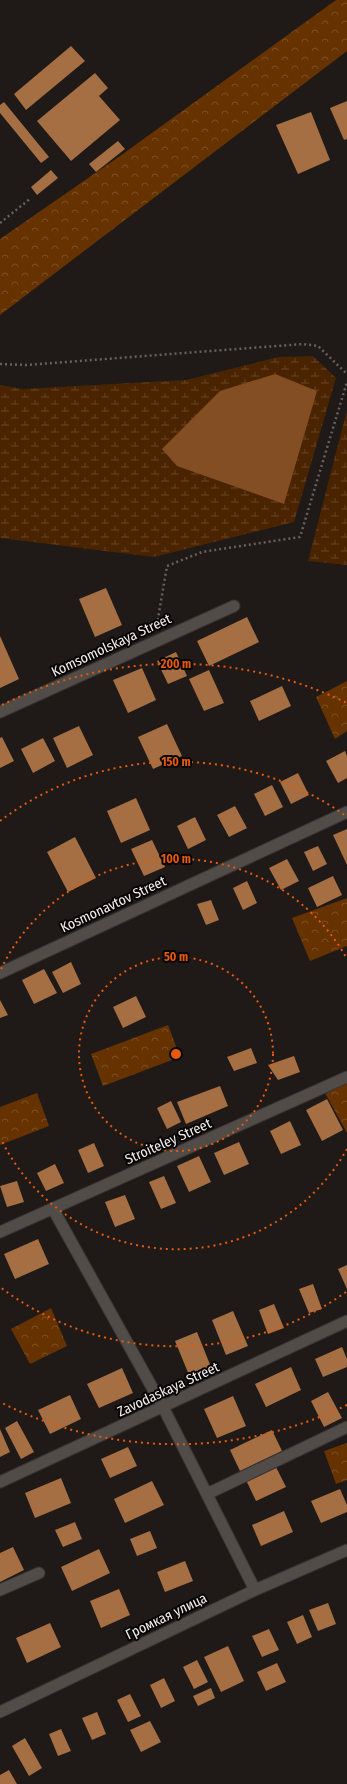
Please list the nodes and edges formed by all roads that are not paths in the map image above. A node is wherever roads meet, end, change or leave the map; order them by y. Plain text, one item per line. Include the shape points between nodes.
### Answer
1 (234, 606) dead end
2 (0, 712) edge
3 (347, 812) edge
4 (0, 973) edge
5 (347, 1077) edge
6 (53, 1209) junction
7 (0, 1232) edge
8 (347, 1321) edge
9 (163, 1407) junction
10 (347, 1426) edge
11 (0, 1482) edge
12 (207, 1494) junction
13 (347, 1550) edge
14 (39, 1573) dead end
15 (0, 1590) edge
16 (254, 1590) junction
17 (0, 1712) edge

1 - 2 street, Komsomolskaya Street
3 - 4 street, Kosmonavtov Street
5 - 6 street, Stroiteley Street
6 - 7 street, Stroiteley Street
6 - 9 street
8 - 9 street, Zavodaskaya Street
9 - 11 street, Zavodaskaya Street
9 - 12 street
10 - 12 street
12 - 16 street
13 - 16 street, Громкая улица
14 - 15 street
16 - 17 street, Громкая улица

